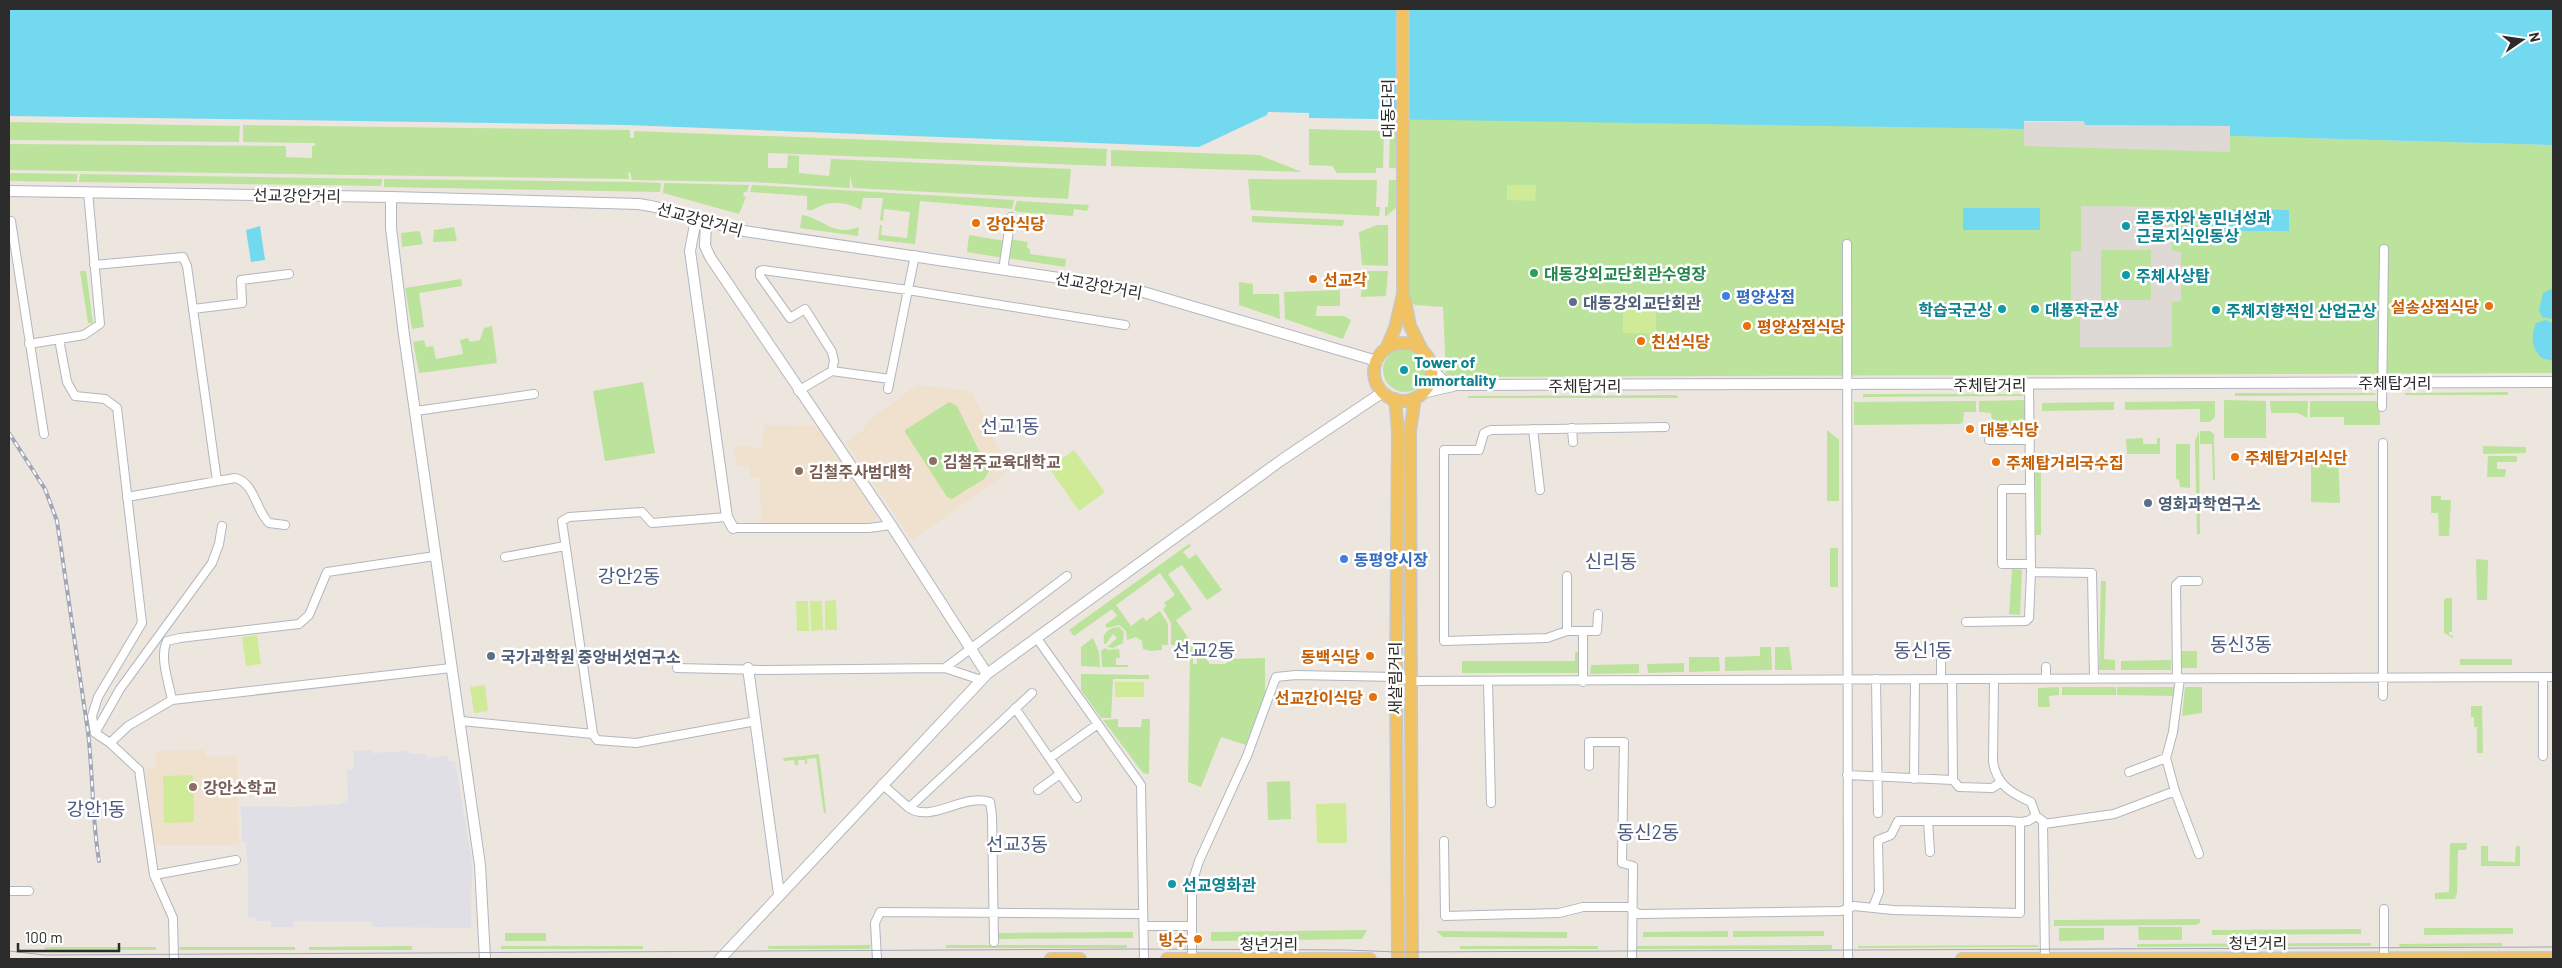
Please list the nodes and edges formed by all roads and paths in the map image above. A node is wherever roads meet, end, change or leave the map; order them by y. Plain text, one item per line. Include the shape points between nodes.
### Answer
1 (1403, 9) edge
2 (9, 191) edge
3 (88, 192) junction
4 (391, 197) junction
5 (1011, 217) dead end
6 (11, 221) dead end
7 (701, 221) junction
8 (1847, 244) dead end
9 (2384, 249) dead end
10 (915, 255) junction
11 (94, 264) junction
12 (1003, 270) junction
13 (289, 274) dead end
14 (908, 290) junction
15 (1403, 294) junction
16 (193, 309) junction
17 (1125, 325) dead end
18 (59, 339) junction
19 (29, 344) junction
20 (1386, 349) junction
21 (1422, 350) junction
22 (1377, 361) junction
23 (832, 370) junction
24 (1432, 370) junction
25 (890, 379) junction
26 (2382, 382) junction
27 (2553, 382) edge
28 (1846, 384) junction
29 (2029, 384) junction
30 (1456, 385) junction
31 (888, 389) dead end
32 (798, 391) junction
33 (1383, 392) junction
34 (534, 394) dead end
35 (1419, 395) junction
36 (1395, 399) junction
37 (2382, 407) dead end
38 (416, 411) junction
39 (1665, 427) dead end
40 (1572, 428) junction
41 (1534, 429) junction
42 (44, 434) dead end
43 (1989, 440) dead end
44 (2030, 440) junction
45 (1573, 442) dead end
46 (2383, 443) dead end
47 (217, 481) junction
48 (2030, 489) junction
49 (1540, 490) dead end
50 (127, 497) junction
51 (727, 517) junction
52 (285, 525) dead end
53 (891, 525) junction
54 (222, 526) dead end
55 (733, 528) joint
56 (565, 546) junction
57 (435, 556) junction
58 (505, 558) dead end
59 (2031, 568) junction
60 (1067, 576) dead end
61 (1567, 576) dead end
62 (2198, 581) dead end
63 (1598, 614) dead end
64 (1966, 622) dead end
65 (1568, 631) junction
66 (1583, 631) junction
67 (1036, 638) junction
68 (970, 651) junction
69 (1941, 659) dead end
70 (2046, 667) dead end
71 (451, 668) junction
72 (677, 668) dead end
73 (748, 668) junction
74 (945, 668) junction
75 (984, 677) junction
76 (1396, 677) junction
77 (2383, 677) junction
78 (2553, 677) edge
79 (2094, 678) junction
80 (2179, 678) junction
81 (2543, 678) junction
82 (1876, 679) junction
83 (1915, 679) junction
84 (1941, 679) junction
85 (1952, 679) junction
86 (1994, 679) junction
87 (2046, 679) junction
88 (1846, 680) junction
89 (1411, 682) junction
90 (1488, 682) junction
91 (1583, 682) junction
92 (1032, 693) dead end
93 (2383, 696) dead end
94 (172, 700) junction
95 (1016, 708) junction
96 (461, 721) junction
97 (756, 722) junction
98 (1098, 724) junction
99 (95, 733) junction
100 (593, 734) junction
101 (110, 743) junction
102 (2543, 756) dead end
103 (1050, 758) junction
104 (2166, 758) junction
105 (1589, 766) dead end
106 (2129, 772) dead end
107 (1060, 774) junction
108 (1847, 775) junction
109 (1877, 777) junction
110 (1914, 779) junction
111 (1953, 780) junction
112 (2000, 783) junction
113 (882, 784) junction
114 (1038, 790) dead end
115 (2175, 791) junction
116 (1077, 798) dead end
117 (1491, 803) dead end
118 (909, 808) junction
119 (1878, 813) dead end
120 (2036, 816) junction
121 (1928, 821) junction
122 (2020, 822) junction
123 (2044, 824) junction
124 (1444, 841) dead end
125 (1930, 852) dead end
126 (2199, 854) dead end
127 (236, 860) dead end
128 (154, 875) junction
129 (9, 891) edge
130 (30, 891) dead end
131 (779, 894) junction
132 (1873, 907) junction
133 (1847, 909) junction
134 (2384, 909) dead end
135 (1632, 910) junction
136 (994, 913) junction
137 (1143, 914) junction
138 (1144, 926) junction
139 (1192, 926) junction
140 (994, 942) dead end
141 (2553, 958) edge
142 (174, 959) edge
143 (485, 959) edge
144 (720, 959) edge
145 (877, 959) edge
146 (1051, 959) edge
147 (1080, 959) edge
148 (1144, 959) edge
149 (1167, 959) edge
150 (1192, 959) edge
151 (1370, 959) edge
152 (1398, 959) edge
153 (1412, 959) edge
154 (1632, 959) edge
155 (1848, 959) edge
156 (1962, 959) edge
157 (2045, 959) edge
158 (2122, 959) edge
159 (2384, 959) edge

1 - 15 main road, 대동다리
2 - 3 main road, 선교강안거리
3 - 4 main road, 선교강안거리
3 - 11 street
4 - 7 main road, 선교강안거리 via 605,202 661,207
4 - 38 main road via 391,228
5 - 12 street
6 - 19 street
7 - 10 main road, 선교강안거리 via 744,231
7 - 32 main road via 710,257
7 - 51 main road via 690,252
8 - 28 street
9 - 26 street
10 - 12 main road, 선교강안거리
10 - 14 street
11 - 16 street via 183,257
11 - 18 street via 100,324 88,334
12 - 22 main road, 선교강안거리 via 1133,289
13 - 16 street via 241,280 242,303
14 - 17 street
14 - 23 street via 760,271 790,318 805,309 832,352
14 - 25 street
15 - 20 main road
15 - 21 main road via 1410,326
16 - 47 street
18 - 19 street
18 - 50 street via 67,382 75,396 105,399 117,408
19 - 42 street
20 - 21 main road via 1400,343
20 - 22 main road
21 - 24 main road
22 - 33 main road via 1375,377
23 - 25 street
23 - 32 street
24 - 30 main road, 주체탑거리 via 1444,382
24 - 35 main road, 새살림거리 via 1428,386
25 - 31 street
26 - 27 main road, 주체탑거리
26 - 29 main road, 주체탑거리
26 - 37 street
28 - 29 main road, 주체탑거리
28 - 30 main road, 주체탑거리
28 - 88 street
29 - 44 street
30 - 35 main road
32 - 53 main road
33 - 36 main road
33 - 67 main road via 1283,459
34 - 38 street
35 - 36 main road via 1405,400
35 - 89 main road, 새살림거리 via 1410,431
36 - 76 main road, 새살림거리 via 1398,431
38 - 57 main road
39 - 40 street
40 - 41 street
40 - 45 street
41 - 49 street
41 - 65 street via 1491,430 1484,433 1478,450 1444,450 1444,641 1546,638
43 - 44 street
44 - 48 street
46 - 77 street
47 - 50 street
47 - 52 street via 244,480 250,486 261,515 269,523
48 - 59 street
48 - 59 street via 2002,490 2002,564
50 - 99 street via 142,623 98,698 92,716
51 - 55 main road
51 - 56 street via 652,523 642,512 569,517 562,520
53 - 55 street via 869,528
53 - 68 main road
54 - 99 street via 212,563 120,689
56 - 58 street
56 - 100 street
57 - 71 main road
57 - 94 street via 327,572 309,615 299,624 168,642 164,656
59 - 64 street via 2029,618 2026,621
59 - 79 street via 2092,573
60 - 68 street
61 - 65 street
62 - 80 street via 2180,581 2176,585
63 - 66 street via 1598,631
65 - 66 street
66 - 91 street
67 - 75 main road
67 - 98 street
68 - 74 street
68 - 75 main road
69 - 84 street
70 - 87 street
71 - 94 street
71 - 96 main road
72 - 73 street
73 - 74 street
73 - 97 main road
74 - 75 street
75 - 113 main road
76 - 89 street
76 - 139 street via 1276,677 1229,798 1197,868 1192,883
76 - 152 main road, 새살림거리
77 - 80 street
77 - 81 street
77 - 93 street
78 - 81 street
79 - 80 street
79 - 87 street
80 - 104 street via 2173,732
81 - 102 street
82 - 83 street
82 - 88 street
82 - 109 street
83 - 84 street
83 - 110 street
84 - 85 street
85 - 86 street
85 - 111 street
86 - 87 street
86 - 112 street via 1993,762
88 - 91 street
88 - 108 street
89 - 90 street
89 - 153 main road, 새살림거리
90 - 91 street
90 - 117 street
92 - 95 street
94 - 101 street via 128,726
95 - 103 street
95 - 118 street
96 - 100 street
96 - 143 main road via 480,865
97 - 100 street via 636,743 597,740
97 - 131 main road
98 - 103 street
98 - 137 street via 1141,785
99 - 101 street
101 - 128 street via 139,770
103 - 107 street
104 - 106 street
104 - 115 street
105 - 135 street via 1589,742 1624,742 1622,863 1633,866
107 - 114 street
107 - 116 street
108 - 109 street
108 - 133 street
109 - 110 street
109 - 119 street
110 - 111 street
111 - 112 street via 1959,788 1992,788
112 - 120 street via 2012,794 2031,802
113 - 118 street
113 - 131 main road
115 - 123 street via 2114,814
115 - 126 street
118 - 136 street via 916,813 925,813 968,800 990,802
120 - 122 street
120 - 123 street
121 - 122 street
121 - 125 street
121 - 132 street via 1898,822 1891,835 1878,840 1879,892
122 - 132 street via 2020,913
123 - 157 street
124 - 135 street via 1445,916 1559,913 1583,907 1629,907
127 - 128 street
128 - 142 street via 173,918
129 - 130 street
131 - 144 main road
132 - 133 street
133 - 135 street via 1638,914
133 - 155 street
134 - 159 street
135 - 154 street
136 - 137 street
136 - 140 street
136 - 145 street via 880,912 875,923
137 - 138 street
138 - 139 street
138 - 148 street
139 - 150 street
141 - 159 main road, 청년거리
146 - 147 main road
149 - 150 main road, 청년거리
150 - 151 main road, 청년거리
156 - 157 main road, 청년거리
157 - 158 main road, 청년거리
158 - 159 main road, 청년거리

